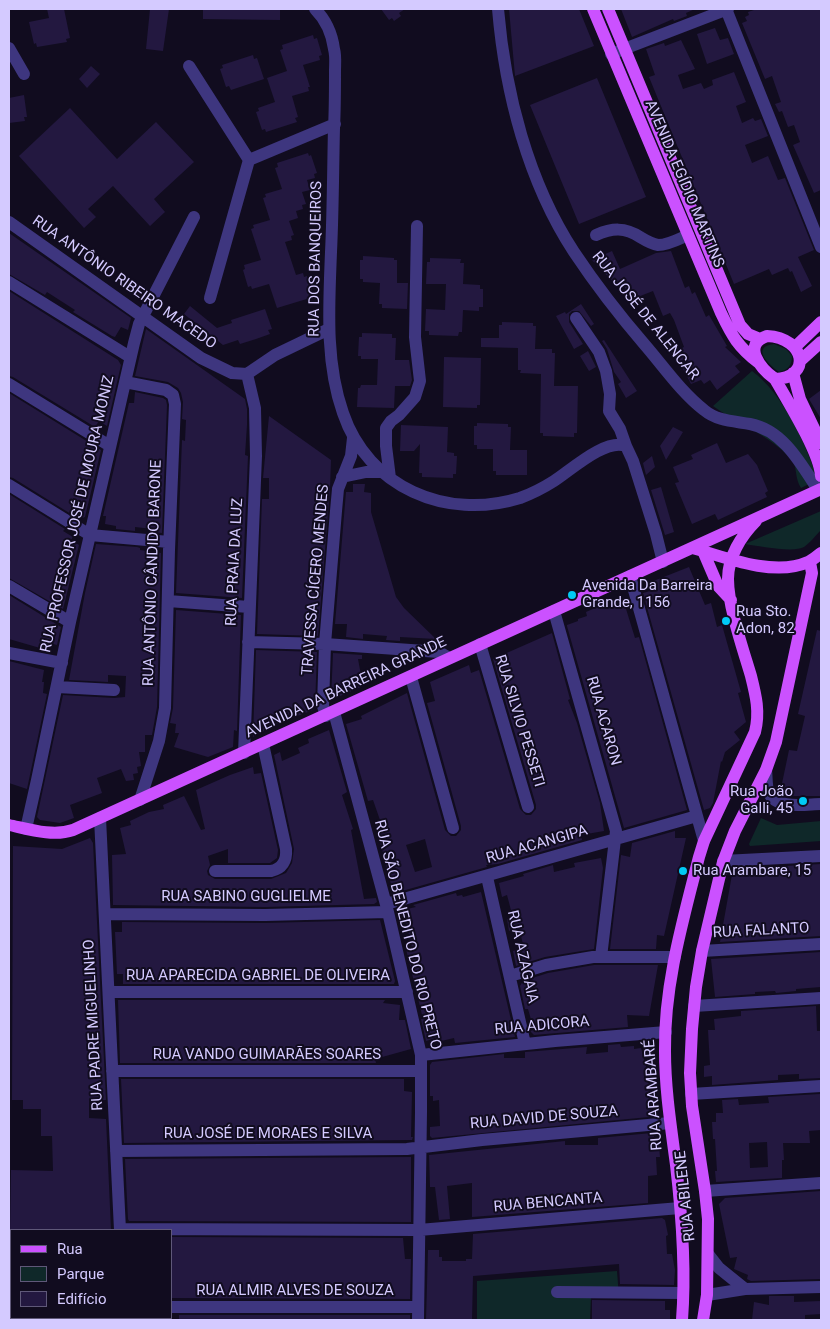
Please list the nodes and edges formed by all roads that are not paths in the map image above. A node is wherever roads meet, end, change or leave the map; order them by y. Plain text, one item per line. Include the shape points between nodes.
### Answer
1 (315, 9) edge
2 (498, 9) edge
3 (593, 9) edge
4 (608, 9) edge
5 (727, 9) edge
6 (9, 48) edge
7 (624, 49) junction
8 (611, 54) junction
9 (189, 66) dead end
10 (24, 74) dead end
11 (334, 124) junction
12 (249, 160) junction
13 (194, 217) dead end
14 (9, 222) edge
15 (417, 226) dead end
16 (596, 235) dead end
17 (688, 236) junction
18 (821, 247) edge
19 (9, 282) edge
20 (210, 298) dead end
21 (143, 317) junction
22 (576, 318) dead end
23 (821, 322) edge
24 (329, 329) junction
25 (760, 339) junction
26 (821, 342) edge
27 (795, 347) junction
28 (130, 357) junction
29 (800, 361) junction
30 (759, 363) junction
31 (793, 373) junction
32 (247, 374) junction
33 (774, 378) junction
34 (125, 382) junction
35 (9, 384) edge
36 (353, 438) junction
37 (821, 443) edge
38 (110, 446) junction
39 (626, 446) junction
40 (385, 475) junction
41 (821, 476) edge
42 (342, 478) junction
43 (9, 485) edge
44 (820, 487) edge
45 (760, 516) junction
46 (90, 535) junction
47 (169, 542) junction
48 (698, 550) junction
49 (821, 553) edge
50 (731, 560) junction
51 (663, 562) junction
52 (810, 562) junction
53 (630, 576) junction
54 (9, 586) edge
55 (731, 600) junction
56 (168, 601) junction
57 (249, 607) junction
58 (554, 611) junction
59 (70, 622) junction
60 (248, 642) junction
61 (324, 644) junction
62 (480, 644) junction
63 (9, 653) edge
64 (449, 658) junction
65 (62, 663) junction
66 (411, 677) junction
67 (57, 687) junction
68 (114, 690) dead end
69 (330, 714) junction
70 (263, 744) junction
71 (244, 753) junction
72 (766, 770) junction
73 (140, 800) junction
74 (821, 804) edge
75 (528, 807) dead end
76 (697, 816) junction
77 (100, 818) junction
78 (9, 825) edge
79 (453, 828) dead end
80 (26, 829) junction
81 (616, 839) junction
82 (704, 841) junction
83 (821, 856) edge
84 (723, 861) junction
85 (215, 871) dead end
86 (487, 876) junction
87 (386, 908) junction
88 (105, 914) junction
89 (821, 944) edge
90 (702, 951) junction
91 (675, 956) junction
92 (601, 957) junction
93 (510, 976) junction
94 (109, 992) junction
95 (407, 992) junction
96 (821, 998) edge
97 (694, 1006) junction
98 (666, 1032) junction
99 (525, 1044) junction
100 (420, 1054) junction
101 (112, 1071) junction
102 (422, 1071) junction
103 (821, 1086) edge
104 (691, 1094) junction
105 (670, 1123) junction
106 (420, 1148) junction
107 (116, 1151) junction
108 (821, 1183) edge
109 (705, 1191) junction
110 (680, 1208) junction
111 (120, 1229) edge
112 (172, 1230) edge
113 (419, 1230) junction
114 (708, 1254) junction
115 (821, 1287) edge
116 (745, 1289) junction
117 (557, 1292) dead end
118 (683, 1293) junction
119 (707, 1295) junction
120 (172, 1308) edge
121 (418, 1314) edge
122 (682, 1320) edge
123 (703, 1320) edge

1 - 11 street, RUA DOS BANQUEIROS via 328,28 335,50
2 - 44 street, RUA JOSÉ DE ALENCAR via 511,102 538,182 574,252 626,323 702,409 719,419 751,424 773,432
3 - 8 main road, AVENIDA EGÍDIO MARTINS
4 - 7 main road, AVENIDA EGÍDIO MARTINS
5 - 7 street
5 - 18 street
6 - 10 street
7 - 8 street
7 - 25 main road, AVENIDA EGÍDIO MARTINS via 740,325 748,334
8 - 17 main road, AVENIDA EGÍDIO MARTINS
9 - 12 street
11 - 12 street
11 - 24 street, RUA DOS BANQUEIROS
12 - 20 street
13 - 21 street, RUA PROFESSOR JOSÉ DE MOURA MONIZ
14 - 21 street, RUA ANTÔNIO RIBEIRO MACEDO
15 - 40 street via 415,337 420,381 415,398 386,428
16 - 17 street via 621,229 657,245
17 - 30 main road, AVENIDA EGÍDIO MARTINS via 729,331 741,349
19 - 28 street
21 - 28 street, RUA PROFESSOR JOSÉ DE MOURA MONIZ
21 - 32 street, RUA ANTÔNIO RIBEIRO MACEDO via 208,362 232,373
22 - 39 street via 599,352 610,394 609,411
23 - 27 main road
24 - 32 street
24 - 36 street, RUA DOS BANQUEIROS via 337,395
25 - 27 main road via 767,336 781,338
25 - 30 main road via 754,349
26 - 29 main road
27 - 29 main road
28 - 34 street, RUA PROFESSOR JOSÉ DE MOURA MONIZ
29 - 31 main road
30 - 33 main road
31 - 33 main road
31 - 37 main road via 800,399
32 - 57 street, RUA PRAIA DA LUZ via 255,408 256,456
33 - 41 main road via 804,431
34 - 38 street, RUA PROFESSOR JOSÉ DE MOURA MONIZ
34 - 47 street, RUA ANTÔNIO CÂNDIDO BARONE via 166,390 173,395
35 - 38 street
36 - 40 street, RUA DOS BANQUEIROS
36 - 42 street, TRAVESSA CÍCERO MENDES via 351,456
38 - 46 street, RUA PROFESSOR JOSÉ DE MOURA MONIZ
39 - 40 street, RUA DOS BANQUEIROS via 617,444 601,450 536,491 499,503 464,506 444,502 422,496
39 - 51 street via 634,461
40 - 42 street, TRAVESSA CÍCERO MENDES via 366,472
42 - 61 street, TRAVESSA CÍCERO MENDES via 338,489
43 - 46 street
44 - 45 main road, AVENIDA DA BARREIRA GRANDE
45 - 48 main road, AVENIDA DA BARREIRA GRANDE
45 - 50 main road via 746,532
46 - 47 street
46 - 59 street, RUA PROFESSOR JOSÉ DE MOURA MONIZ
47 - 56 street, RUA ANTÔNIO CÂNDIDO BARONE
48 - 50 main road
48 - 51 main road, AVENIDA DA BARREIRA GRANDE
48 - 55 main road via 718,586
49 - 52 main road
50 - 52 main road via 774,567
50 - 55 main road, RUA ARAMBARÉ via 728,578
51 - 53 main road, AVENIDA DA BARREIRA GRANDE
52 - 72 main road via 812,573 786,697
53 - 58 main road, AVENIDA DA BARREIRA GRANDE
53 - 76 street
54 - 59 street
55 - 82 main road, RUA ARAMBARÉ via 758,719 755,732
56 - 57 street
56 - 73 street, RUA ANTÔNIO CÂNDIDO BARONE via 164,724
57 - 60 street, RUA PRAIA DA LUZ
58 - 62 main road, AVENIDA DA BARREIRA GRANDE
58 - 81 street, RUA ACARON via 615,824
59 - 65 street, RUA PROFESSOR JOSÉ DE MOURA MONIZ
60 - 61 street
60 - 71 street, RUA PRAIA DA LUZ
61 - 64 street via 439,652
61 - 69 street, TRAVESSA CÍCERO MENDES via 323,706
62 - 64 main road, AVENIDA DA BARREIRA GRANDE
62 - 75 street, RUA SILVIO PESSETI
63 - 65 street
64 - 66 main road, AVENIDA DA BARREIRA GRANDE
65 - 67 street, RUA PROFESSOR JOSÉ DE MOURA MONIZ
66 - 69 main road, AVENIDA DA BARREIRA GRANDE
66 - 79 street
67 - 68 street
67 - 80 street, RUA PROFESSOR JOSÉ DE MOURA MONIZ
69 - 70 main road, AVENIDA DA BARREIRA GRANDE
69 - 87 street, RUA SÃO BENEDITO DO RIO PRETO
70 - 71 main road, AVENIDA DA BARREIRA GRANDE
70 - 85 street via 285,841 285,861 271,872
71 - 73 main road, AVENIDA DA BARREIRA GRANDE
72 - 74 street via 768,793 772,798 789,805
72 - 84 main road
73 - 77 main road, AVENIDA DA BARREIRA GRANDE
76 - 81 street, RUA ACANGIPA
76 - 82 street
77 - 80 main road, AVENIDA DA BARREIRA GRANDE via 67,832
77 - 88 street, RUA PADRE MIGUELINHO
78 - 80 main road, AVENIDA DA BARREIRA GRANDE
81 - 86 street, RUA ACANGIPA
81 - 92 street, RUA ACARON
82 - 91 main road, RUA ARAMBARÉ
83 - 84 street
84 - 90 main road
86 - 87 street, RUA ACANGIPA
86 - 93 street, RUA AZAGAIA
87 - 88 street, RUA SABINO GUGLIELME via 265,915
87 - 95 street, RUA SÃO BENEDITO DO RIO PRETO
88 - 94 street, RUA PADRE MIGUELINHO
89 - 90 street, RUA FALANTO
90 - 97 main road
91 - 92 street
91 - 98 main road, RUA ARAMBARÉ
92 - 93 street via 555,963
93 - 99 street, RUA AZAGAIA
94 - 95 street, RUA APARECIDA GABRIEL DE OLIVEIRA
94 - 101 street, RUA PADRE MIGUELINHO
95 - 100 street, RUA SÃO BENEDITO DO RIO PRETO
96 - 97 street
97 - 104 main road
98 - 99 street, RUA ADICORA
98 - 105 main road, RUA ARAMBARÉ
99 - 100 street, RUA ADICORA
100 - 102 street, RUA SÃO BENEDITO DO RIO PRETO
101 - 102 street, RUA VANDO GUIMARÃES SOARES
101 - 107 street, RUA PADRE MIGUELINHO
102 - 106 street, RUA SÃO BENEDITO DO RIO PRETO
103 - 104 street
104 - 109 main road, RUA ABILENE
105 - 106 street, RUA DAVID DE SOUZA
105 - 110 main road, RUA ARAMBARÉ
106 - 107 street, RUA JOSÉ DE MORAES E SILVA
106 - 113 street, RUA SÃO BENEDITO DO RIO PRETO
107 - 111 street, RUA PADRE MIGUELINHO
108 - 109 street
109 - 114 main road, RUA ABILENE
110 - 113 street, RUA BENCANTA
110 - 118 main road, RUA ARAMBARÉ
112 - 113 street, RUA BENCANTA
113 - 121 street, RUA SÃO BENEDITO DO RIO PRETO
114 - 116 street via 719,1268
114 - 119 main road, RUA ABILENE
115 - 116 street
116 - 119 street
117 - 118 street
118 - 122 main road, RUA ARAMBARÉ
119 - 123 main road
120 - 121 street, RUA ALMIR ALVES DE SOUZA

